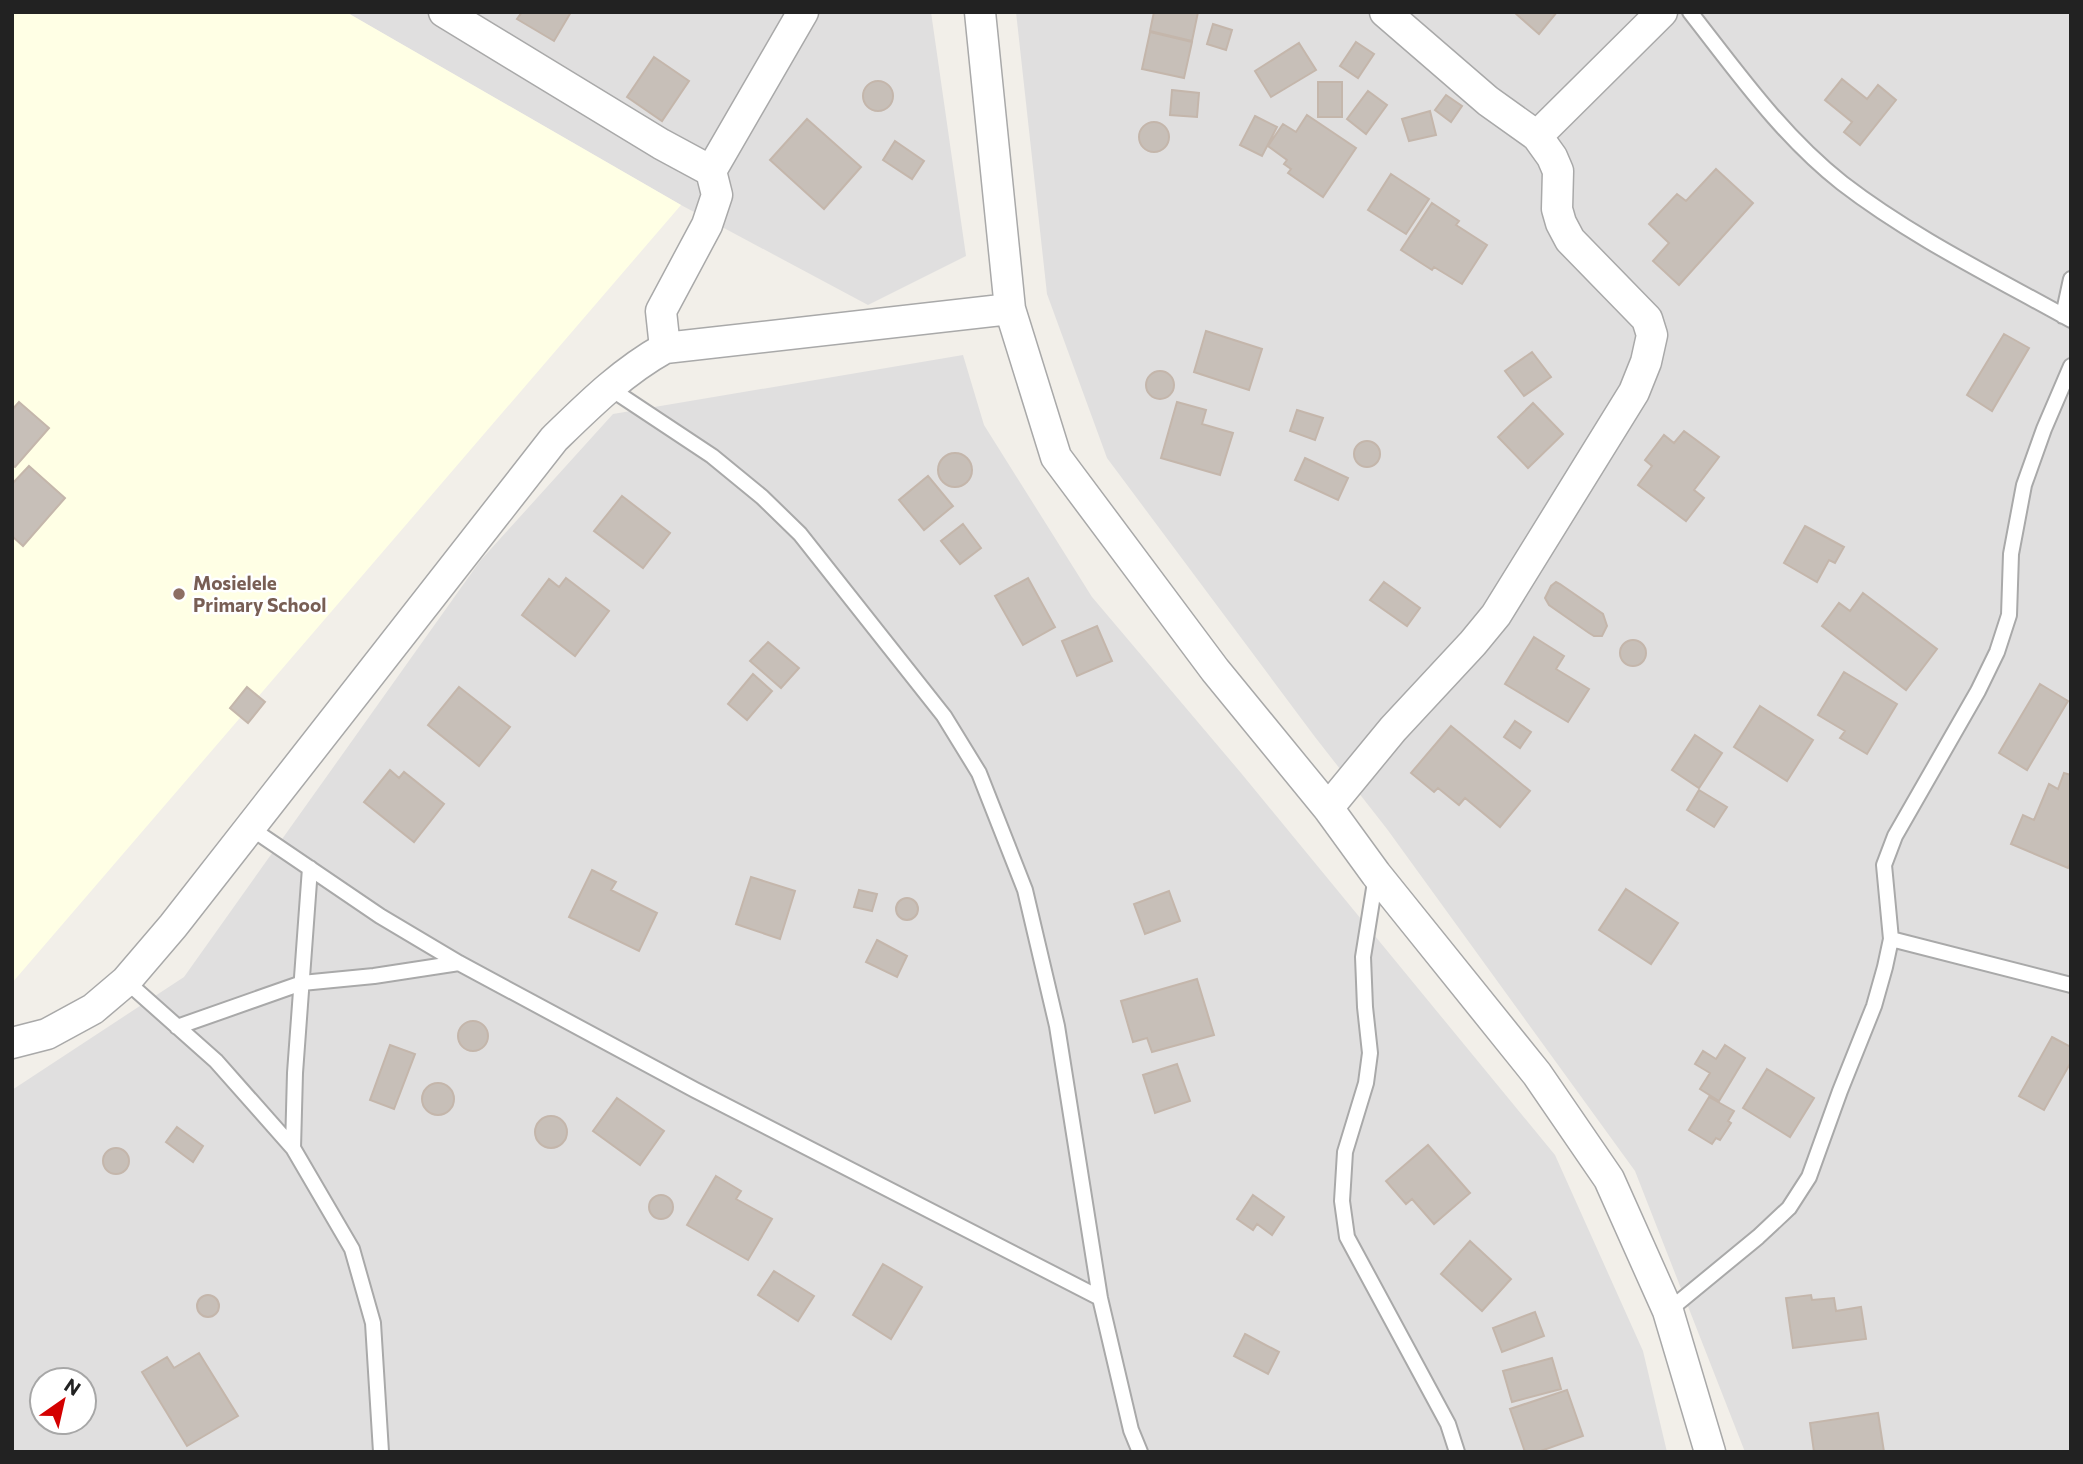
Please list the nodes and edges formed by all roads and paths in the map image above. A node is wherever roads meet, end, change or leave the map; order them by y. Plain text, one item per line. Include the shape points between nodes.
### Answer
1 (444, 12) edge
2 (803, 12) edge
3 (980, 12) edge
4 (1385, 12) edge
5 (1662, 12) edge
6 (1690, 12) edge
7 (1537, 136) junction
8 (712, 171) junction
9 (2071, 279) edge
10 (1010, 309) junction
11 (2067, 318) edge
12 (665, 348) junction
13 (2071, 366) edge
14 (608, 387) junction
15 (1328, 808) junction
16 (249, 827) junction
17 (310, 868) junction
18 (1376, 874) junction
19 (1891, 939) junction
20 (459, 963) junction
21 (126, 981) junction
22 (302, 983) junction
23 (2071, 985) edge
24 (177, 1027) junction
25 (12, 1043) edge
26 (293, 1148) junction
27 (1100, 1298) junction
28 (1668, 1311) junction
29 (381, 1452) edge
30 (1140, 1452) edge
31 (1457, 1452) edge
32 (1710, 1452) edge

1 - 8 street
2 - 8 street
3 - 10 street
4 - 7 street via 1488,101
5 - 7 street
6 - 11 lane via 1780,125 1842,183 1922,237
7 - 15 street via 1558,171 1557,209 1570,240 1647,319 1652,335 1646,362 1634,392 1496,615
8 - 12 street via 717,195 707,225 661,311
9 - 11 lane
10 - 12 street
10 - 15 street via 1056,457 1215,670
12 - 14 street
13 - 19 lane via 2024,485 2011,554 2010,615 1997,652 1895,836 1884,865
14 - 16 street via 554,439
14 - 27 lane via 712,456 800,534 944,716 979,773 1025,890 1057,1026
15 - 18 street
16 - 17 lane
16 - 21 street
17 - 20 lane
17 - 22 lane
18 - 28 street via 1537,1074 1609,1179
18 - 31 lane via 1363,957 1370,1053 1345,1152 1342,1201 1347,1237 1448,1424
19 - 23 lane
19 - 28 lane via 1874,1006 1809,1177 1789,1208
20 - 22 lane
20 - 27 lane
21 - 24 lane
21 - 25 street via 93,1009 47,1034
22 - 24 lane
22 - 26 lane
24 - 26 lane via 216,1061
26 - 29 lane via 352,1249 370,1311
27 - 30 lane
28 - 32 street

